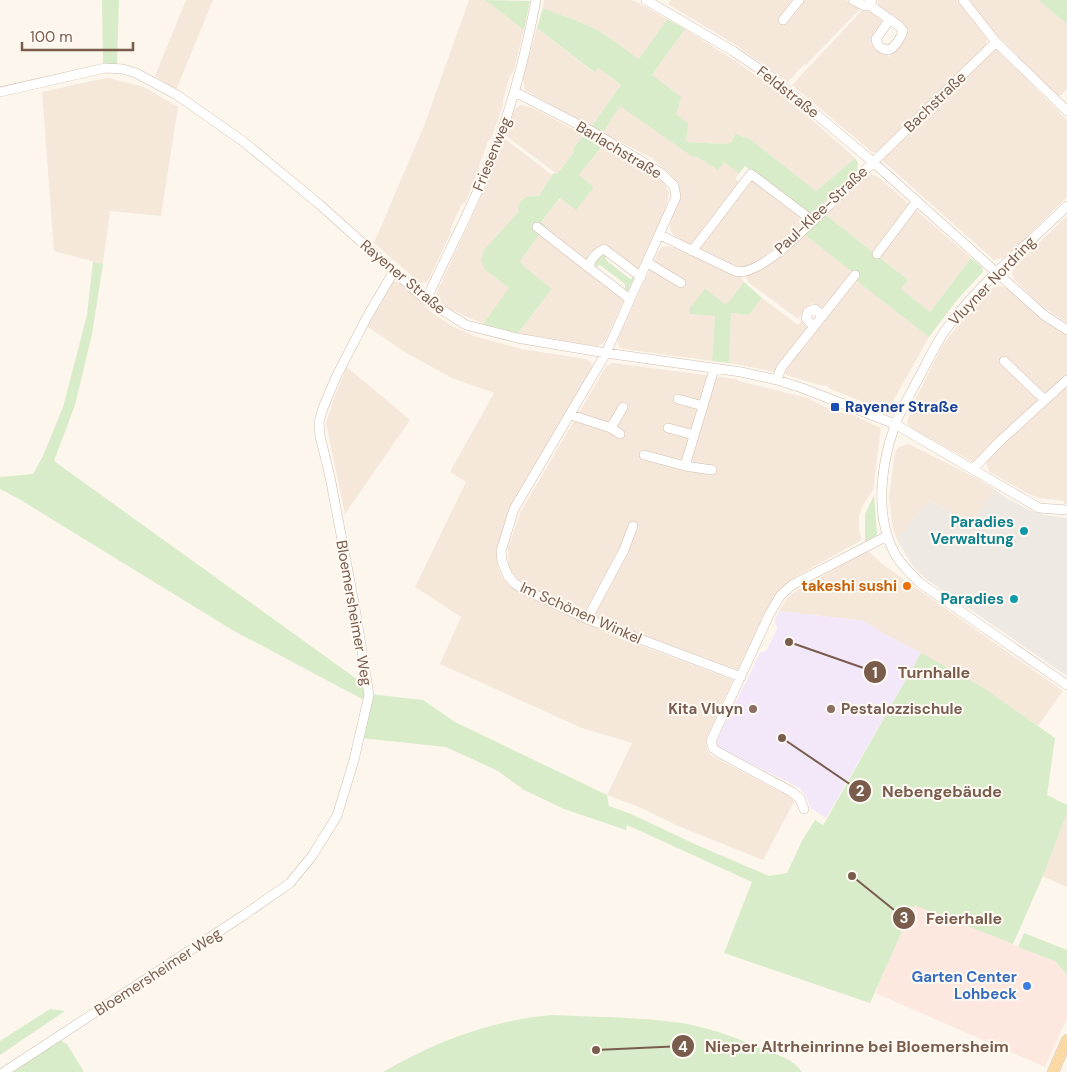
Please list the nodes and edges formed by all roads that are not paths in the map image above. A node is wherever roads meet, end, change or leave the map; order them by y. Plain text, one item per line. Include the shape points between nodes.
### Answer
1 (536, 0) edge
2 (646, 0) edge
3 (799, 0) edge
4 (853, 0) edge
5 (963, 0) edge
6 (870, 2) edge
7 (890, 19) dead end
8 (783, 20) dead end
9 (996, 42) junction
10 (0, 92) edge
11 (515, 92) junction
12 (1067, 111) edge
13 (873, 162) junction
14 (918, 201) junction
15 (1067, 206) edge
16 (812, 221) junction
17 (536, 227) dead end
18 (660, 235) junction
19 (692, 251) junction
20 (877, 254) dead end
21 (648, 263) junction
22 (588, 267) junction
23 (394, 271) junction
24 (997, 273) junction
25 (855, 275) dead end
26 (641, 277) junction
27 (681, 283) dead end
28 (426, 300) junction
29 (630, 300) junction
30 (823, 316) junction
31 (814, 327) junction
32 (1067, 330) edge
33 (606, 353) junction
34 (1004, 361) dead end
35 (714, 369) junction
36 (777, 380) junction
37 (1067, 380) edge
38 (678, 399) dead end
39 (1045, 400) junction
40 (703, 406) junction
41 (623, 407) dead end
42 (571, 415) junction
43 (895, 424) junction
44 (611, 428) junction
45 (668, 428) dead end
46 (620, 434) dead end
47 (694, 436) junction
48 (644, 455) dead end
49 (685, 466) junction
50 (973, 469) junction
51 (712, 470) dead end
52 (1067, 510) edge
53 (633, 526) dead end
54 (887, 536) junction
55 (587, 619) junction
56 (741, 677) junction
57 (1067, 685) edge
58 (804, 809) dead end
59 (1067, 1040) edge
60 (4, 1072) edge
61 (1053, 1072) edge

1 - 11 street, Friesenweg
2 - 13 street, Feldstraße via 774,79
3 - 8 street
4 - 6 street via 865,6
5 - 9 street
6 - 7 street
9 - 12 street
9 - 13 street, Bachstraße
10 - 23 street, Rayener Straße via 105,68 136,73 177,95 244,142
11 - 18 street, Barlachstraße via 593,132 662,173 674,186 676,197
11 - 28 street, Friesenweg via 473,200
13 - 14 street, Feldstraße
13 - 16 street, Paul-Klee-Straße
14 - 20 street
14 - 24 street, Feldstraße
15 - 24 street, Vluyner Nordring
16 - 19 street, Paul-Klee-Straße via 754,269 740,272
16 - 19 street via 751,174
17 - 22 street
18 - 19 street, Paul-Klee-Straße
18 - 21 street, Barlachstraße
21 - 26 street, Barlachstraße
21 - 27 street
22 - 26 street via 598,252 604,250
22 - 29 street
23 - 28 street, Rayener Straße
23 - 60 street, Bloemersheimer Weg via 336,377 319,422 369,695 337,816 312,856 290,883
24 - 32 street, Feldstraße via 1044,315
24 - 43 street, Vluyner Nordring via 939,340
25 - 30 street
26 - 29 street, Barlachstraße
28 - 33 street, Rayener Straße via 478,329
29 - 33 street, Barlachstraße
30 - 31 street
30 - 31 street via 815,309 808,312 806,318
31 - 36 street via 781,368
33 - 35 street, Rayener Straße
33 - 42 street, Im Schönen Winkel
34 - 39 street
35 - 36 street, Rayener Straße
35 - 40 street
36 - 43 street, Rayener Straße
37 - 39 street
38 - 40 street
39 - 50 street
40 - 47 street
41 - 44 street
42 - 44 street
42 - 55 street, Im Schönen Winkel via 514,509 501,551 504,568 514,583
43 - 50 street, Rayener Straße
43 - 54 street, Vluyner Nordring via 884,468 883,515
44 - 46 street
45 - 47 street
47 - 49 street
48 - 49 street
49 - 51 street
50 - 52 street, Rayener Straße via 1039,508
53 - 55 street via 624,550
54 - 56 street via 792,584 769,615
54 - 57 street, Vluyner Nordring via 904,568 920,583
55 - 56 street, Im Schönen Winkel
56 - 58 street via 711,741 713,748 792,792
59 - 61 main road

